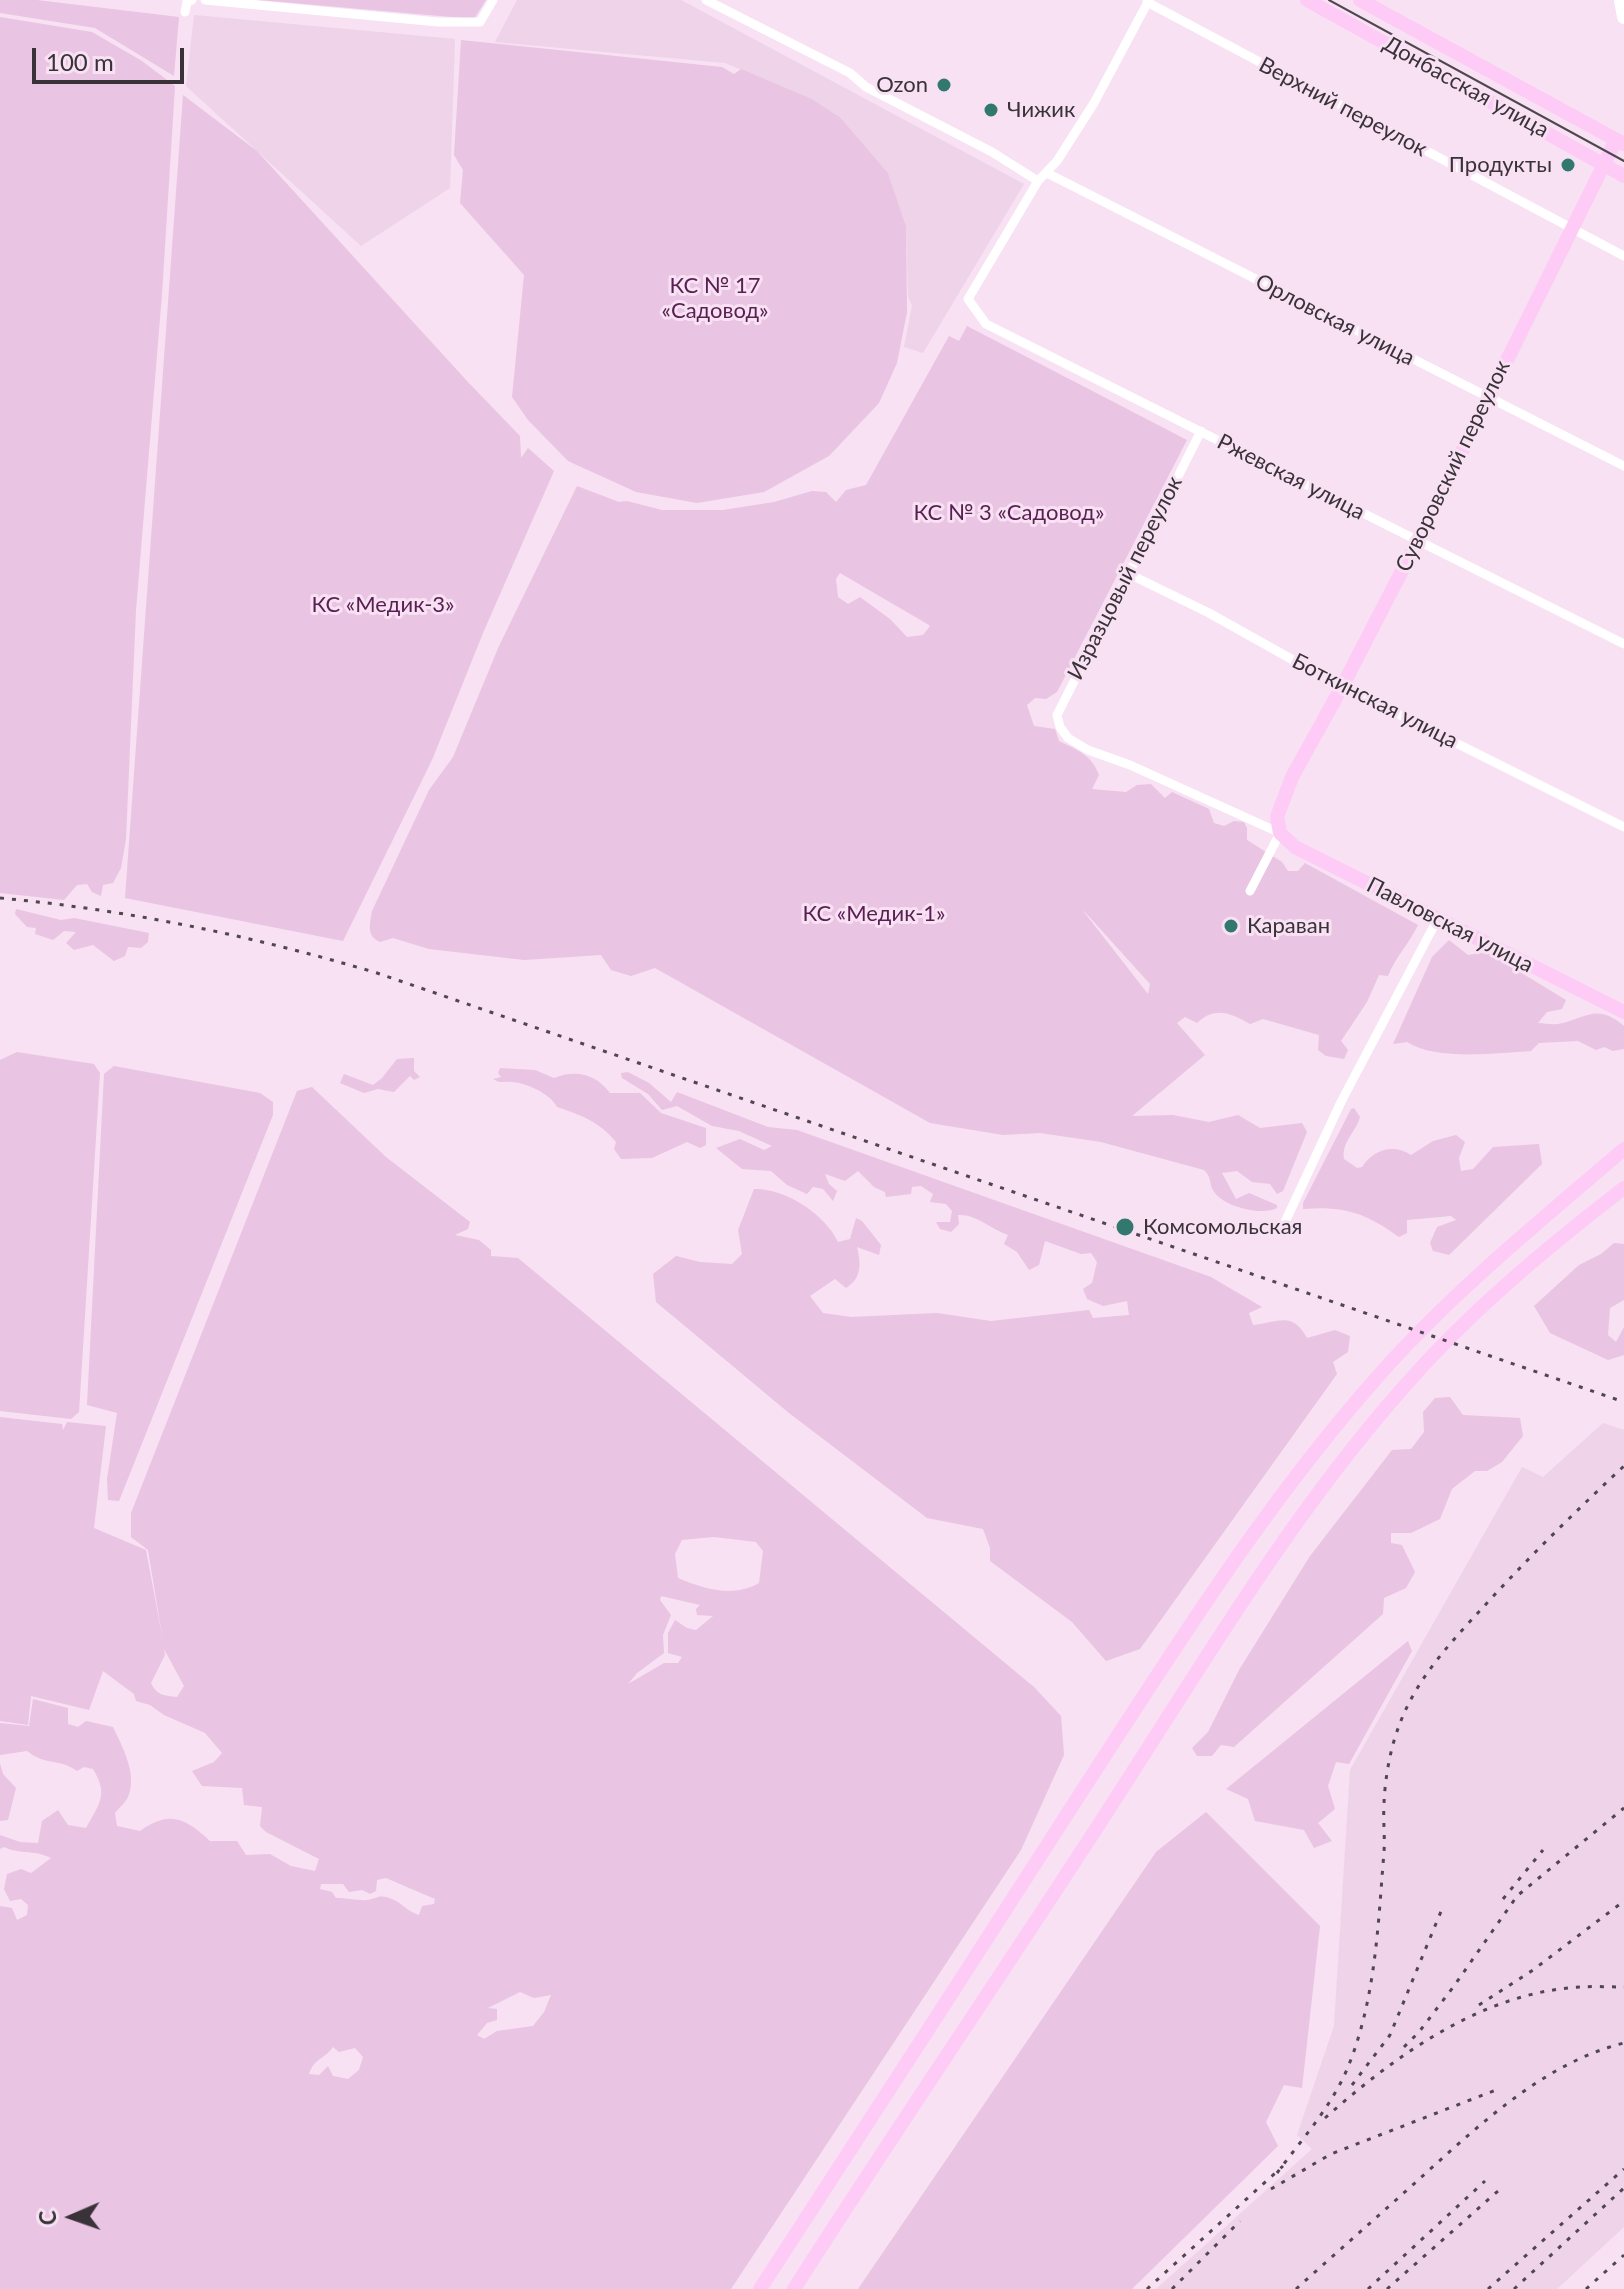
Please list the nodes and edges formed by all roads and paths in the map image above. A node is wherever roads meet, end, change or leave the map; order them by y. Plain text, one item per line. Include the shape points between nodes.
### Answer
1 (192, 0) edge
2 (205, 0) edge
3 (493, 0) edge
4 (706, 0) edge
5 (1307, 0) edge
6 (1360, 0) edge
7 (1621, 0) edge
8 (1148, 1) edge
9 (185, 12) dead end
10 (1624, 17) edge
11 (1621, 137) edge
12 (1603, 164) junction
13 (1047, 173) junction
14 (1624, 176) edge
15 (1038, 181) junction
16 (1573, 228) junction
17 (1624, 256) edge
18 (1486, 397) junction
19 (1201, 431) junction
20 (1624, 466) edge
21 (1418, 539) junction
22 (1127, 573) junction
23 (1624, 644) edge
24 (1343, 685) junction
25 (1060, 727) joint
26 (1624, 827) edge
27 (1280, 833) junction
28 (1250, 891) dead end
29 (1438, 918) junction
30 (1624, 1012) edge
31 (1624, 1149) edge
32 (1624, 1188) edge
33 (1285, 1222) dead end
34 (760, 2289) edge
35 (794, 2289) edge

1 - 9 street
2 - 3 street via 480,22
4 - 15 street via 850,73 866,87
5 - 12 main road, Донбасская улица
6 - 11 main road, Донбасская улица
7 - 10 street
8 - 13 street via 1094,103
8 - 16 street, Верхний переулок
11 - 12 main road, Суворовский переулок
12 - 14 main road, Донбасская улица
12 - 16 main road, Суворовский переулок
13 - 15 street
13 - 18 street, Орловская улица
15 - 19 street, Ржевская улица via 968,299 986,324
16 - 17 street, Верхний переулок
16 - 18 main road, Суворовский переулок
18 - 20 street, Орловская улица
18 - 21 main road, Суворовский переулок
19 - 21 street, Ржевская улица
19 - 22 street, Изразцовый переулок
21 - 23 street, Ржевская улица
21 - 24 main road, Суворовский переулок
22 - 24 street, Боткинская улица
22 - 25 street, Изразцовый переулок via 1060,705
24 - 26 street, Боткинская улица
24 - 27 main road, Суворовский переулок via 1292,777 1277,817
25 - 27 street, Павловская улица via 1088,750
27 - 28 street
27 - 29 main road, Павловская улица via 1295,847
29 - 30 main road, Павловская улица
29 - 33 street
31 - 34 main road via 1468,1284 1381,1373 1271,1509 1126,1723
32 - 35 main road via 1480,1307 1349,1453 1257,1578

